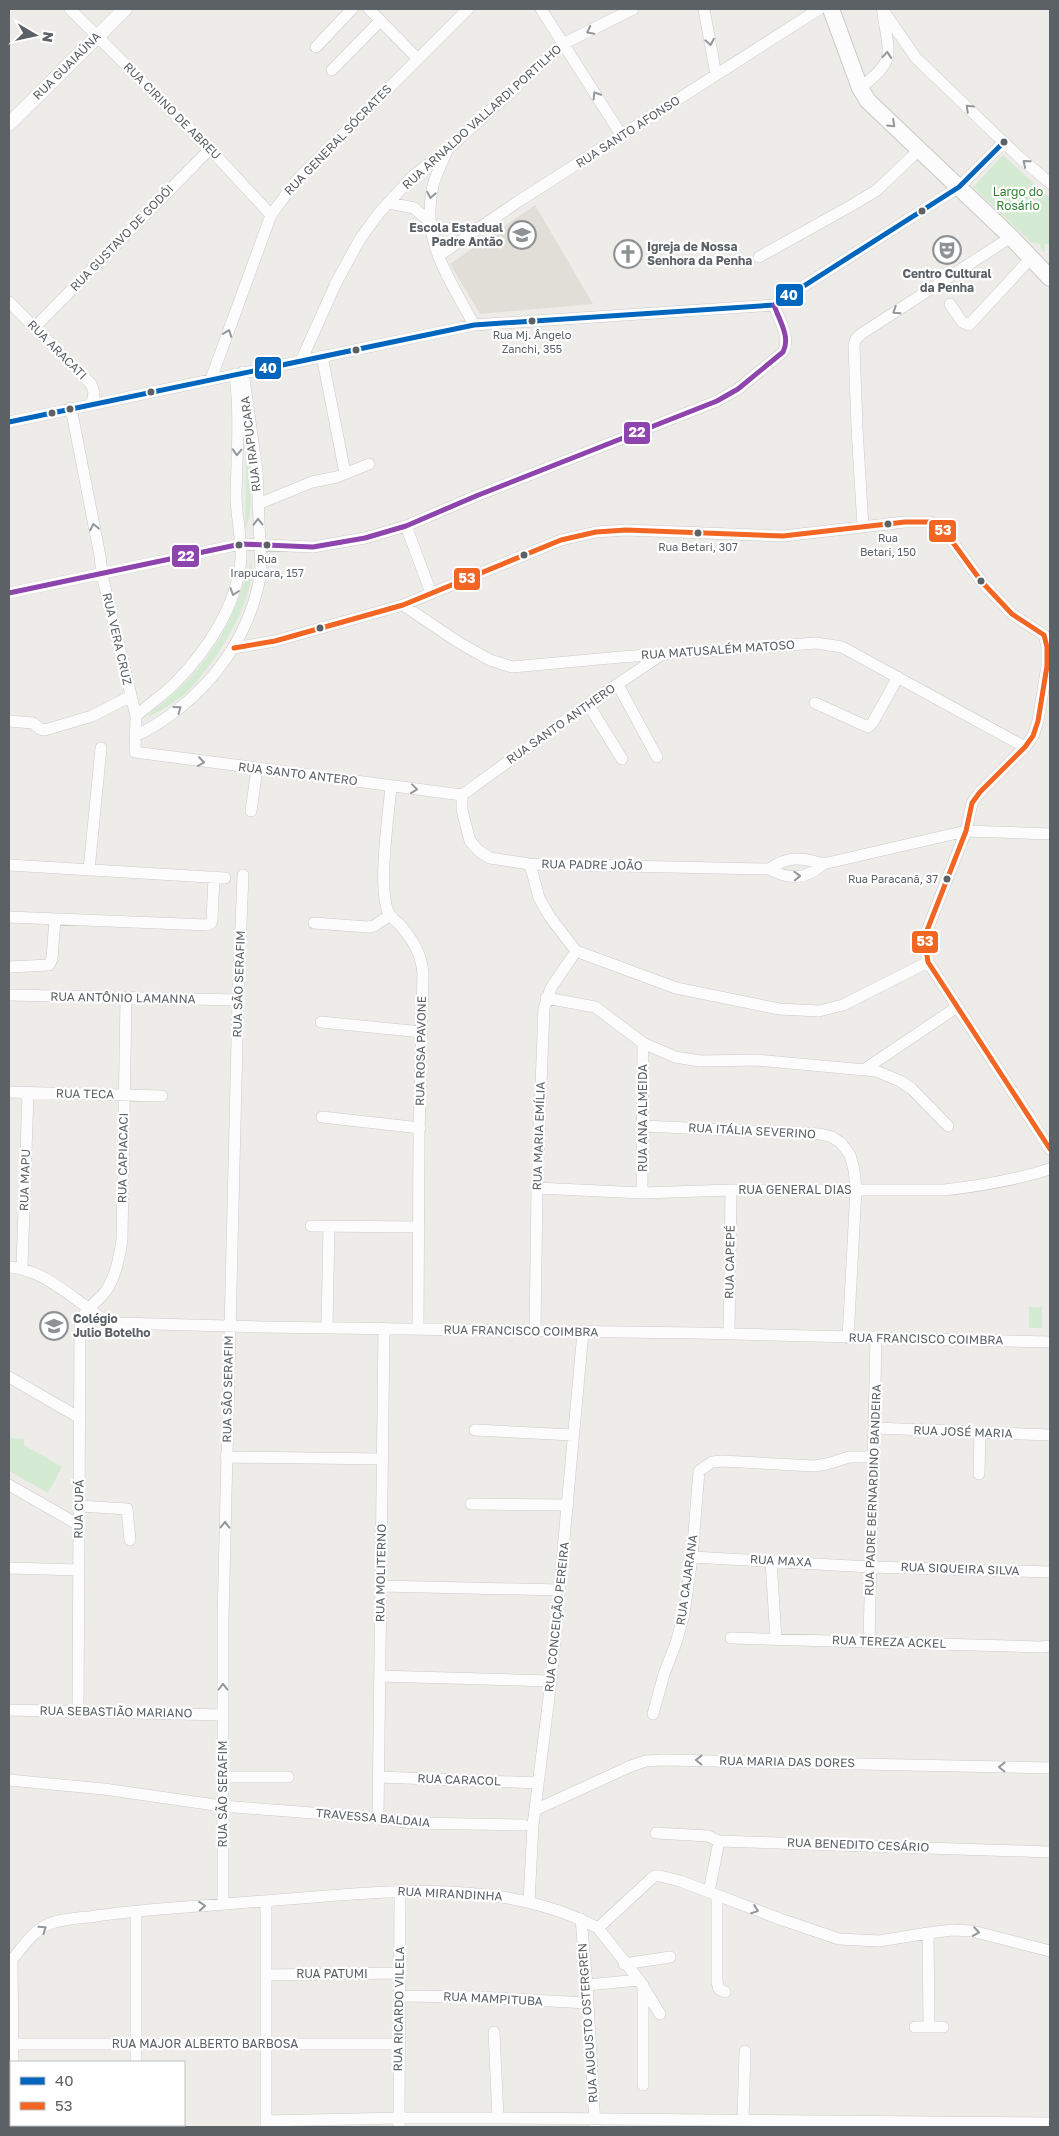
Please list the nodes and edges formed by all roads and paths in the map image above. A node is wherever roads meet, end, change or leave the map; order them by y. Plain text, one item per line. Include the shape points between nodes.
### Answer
1 (70, 9) edge
2 (124, 9) edge
3 (352, 9) edge
4 (369, 9) edge
5 (468, 9) edge
6 (541, 9) edge
7 (633, 9) edge
8 (704, 9) edge
9 (882, 9) edge
10 (827, 10) edge
11 (380, 21) junction
12 (97, 36) junction
13 (563, 44) junction
14 (316, 47) dead end
15 (417, 58) junction
16 (332, 70) dead end
17 (716, 75) junction
18 (860, 88) junction
19 (9, 124) edge
20 (622, 136) junction
21 (1004, 142) junction
22 (210, 149) junction
23 (448, 149) junction
24 (920, 149) junction
25 (1050, 183) edge
26 (959, 188) junction
27 (389, 204) junction
28 (271, 215) junction
29 (430, 222) junction
30 (1010, 237) junction
31 (438, 256) junction
32 (759, 257) dead end
33 (1031, 258) junction
34 (1048, 271) edge
35 (9, 302) edge
36 (950, 304) dead end
37 (774, 305) junction
38 (474, 325) junction
39 (35, 327) junction
40 (322, 356) junction
41 (301, 361) junction
42 (239, 373) junction
43 (212, 378) junction
44 (92, 404) junction
45 (71, 408) junction
46 (9, 422) edge
47 (369, 464) dead end
48 (345, 473) junction
49 (258, 504) junction
50 (406, 526) junction
51 (864, 527) junction
52 (240, 544) junction
53 (259, 545) junction
54 (102, 575) junction
55 (9, 593) edge
56 (431, 593) junction
57 (403, 605) junction
58 (1026, 622) junction
59 (1050, 630) edge
60 (234, 648) junction
61 (660, 655) junction
62 (1048, 663) edge
63 (898, 677) junction
64 (618, 685) junction
65 (131, 696) junction
66 (815, 703) dead end
67 (588, 704) junction
68 (136, 716) junction
69 (9, 721) edge
70 (137, 735) junction
71 (1025, 747) junction
72 (101, 748) dead end
73 (135, 752) joint
74 (657, 757) dead end
75 (622, 759) dead end
76 (257, 769) junction
77 (391, 786) junction
78 (462, 795) junction
79 (251, 811) dead end
80 (966, 831) junction
81 (1050, 834) edge
82 (530, 864) junction
83 (823, 864) junction
84 (9, 865) edge
85 (769, 869) junction
86 (89, 870) junction
87 (244, 875) dead end
88 (390, 915) junction
89 (9, 917) edge
90 (54, 920) junction
91 (314, 923) dead end
92 (576, 951) junction
93 (928, 962) junction
94 (9, 967) edge
95 (9, 995) edge
96 (126, 998) junction
97 (546, 998) junction
98 (238, 1000) junction
99 (957, 1007) junction
100 (321, 1022) dead end
101 (422, 1032) junction
102 (643, 1043) junction
103 (865, 1069) junction
104 (9, 1092) edge
105 (28, 1093) junction
106 (123, 1095) junction
107 (162, 1096) dead end
108 (322, 1117) dead end
109 (643, 1126) junction
110 (948, 1126) dead end
111 (420, 1128) junction
112 (1050, 1149) edge
113 (1050, 1169) edge
114 (537, 1188) junction
115 (856, 1189) junction
116 (731, 1190) junction
117 (642, 1193) junction
118 (311, 1226) dead end
119 (329, 1226) junction
120 (419, 1227) junction
121 (9, 1267) edge
122 (22, 1267) junction
123 (88, 1308) junction
124 (229, 1326) junction
125 (327, 1327) junction
126 (384, 1328) junction
127 (418, 1329) junction
128 (535, 1331) junction
129 (584, 1332) junction
130 (729, 1334) junction
131 (848, 1338) junction
132 (876, 1339) junction
133 (1050, 1342) edge
134 (9, 1377) edge
135 (80, 1418) junction
136 (876, 1428) junction
137 (475, 1430) dead end
138 (980, 1432) junction
139 (573, 1435) junction
140 (1050, 1435) edge
141 (226, 1457) junction
142 (874, 1457) junction
143 (382, 1459) junction
144 (979, 1474) dead end
145 (9, 1485) edge
146 (471, 1504) dead end
147 (568, 1505) junction
148 (80, 1506) junction
149 (79, 1525) junction
150 (130, 1540) dead end
151 (692, 1557) junction
152 (771, 1560) junction
153 (870, 1567) junction
154 (9, 1568) edge
155 (79, 1570) junction
156 (1050, 1572) edge
157 (381, 1586) junction
158 (560, 1590) junction
159 (731, 1638) dead end
160 (776, 1639) junction
161 (869, 1642) junction
162 (1049, 1646) edge
163 (380, 1676) junction
164 (551, 1681) junction
165 (9, 1710) edge
166 (78, 1712) junction
167 (652, 1714) dead end
168 (223, 1715) junction
169 (1050, 1768) edge
170 (222, 1777) junction
171 (379, 1777) junction
172 (288, 1778) dead end
173 (9, 1780) edge
174 (538, 1783) junction
175 (222, 1806) junction
176 (535, 1810) junction
177 (378, 1818) junction
178 (524, 1826) dead end
179 (656, 1833) dead end
180 (719, 1841) junction
181 (1050, 1852) edge
182 (400, 1890) junction
183 (713, 1894) junction
184 (266, 1901) junction
185 (529, 1902) junction
186 (223, 1904) junction
187 (136, 1911) junction
188 (581, 1919) junction
189 (598, 1928) junction
190 (928, 1933) junction
191 (1050, 1950) edge
192 (670, 1957) dead end
193 (10, 1962) edge
194 (624, 1964) junction
195 (399, 1973) junction
196 (266, 1974) junction
197 (641, 1983) junction
198 (587, 1985) junction
199 (725, 1992) dead end
200 (399, 1996) junction
201 (588, 2004) junction
202 (660, 2014) dead end
203 (915, 2027) dead end
204 (929, 2027) junction
205 (943, 2027) dead end
206 (494, 2032) dead end
207 (13, 2044) junction
208 (136, 2044) junction
209 (265, 2044) junction
210 (398, 2044) junction
211 (745, 2051) dead end
212 (13, 2061) edge
213 (136, 2061) edge
214 (643, 2085) dead end
215 (498, 2118) junction
216 (743, 2120) junction
217 (399, 2122) edge
218 (595, 2123) edge
219 (1050, 2123) edge
220 (266, 2124) edge

1 - 12 street, RUA CIRINO DE ABREU
2 - 12 street, RUA GUAIAÚNA
3 - 14 street
4 - 11 street
5 - 15 street, RUA GENERAL SÓCRATES
6 - 13 street
7 -> 13 street, RUA ARNALDO VALLARDI PORTILHO
8 -> 17 street
18 -> 9 street via 878,74 888,60
21 -> 9 street via 916,58
10 - 17 street, RUA SANTO AFONSO
10 - 18 main road
11 - 15 street
11 - 16 street
12 - 19 street, RUA GUAIAÚNA
12 - 22 street, RUA CIRINO DE ABREU
20 -> 13 street
13 - 23 street, RUA ARNALDO VALLARDI PORTILHO
15 - 28 street, RUA GENERAL SÓCRATES via 296,181
17 - 20 street, RUA SANTO AFONSO
18 -> 24 main road via 868,101
20 - 31 street, RUA SANTO AFONSO
25 -> 21 street
21 - 26 street
22 - 28 street, RUA CIRINO DE ABREU
22 - 39 street, RUA GUSTAVO DE GODÓI
23 - 27 street, RUA ARNALDO VALLARDI PORTILHO via 414,175
23 -> 29 street via 433,184
24 - 26 main road
24 - 32 street via 876,190
26 - 30 main road
26 - 37 street
27 - 29 street via 414,208
27 - 41 street, RUA ARNALDO VALLARDI PORTILHO via 356,246
43 -> 28 street, RUA GENERAL SÓCRATES
29 - 31 street
30 - 33 main road
30 -> 51 street via 856,339 857,428
31 - 38 street
33 - 34 main road
33 - 36 street via 970,325 962,322
35 - 39 street, RUA ARACATI
37 - 38 street
37 - 50 street via 787,345 783,352 738,389 717,401
38 - 40 street
39 - 44 street, RUA ARACATI via 91,384 94,392
40 - 41 street
40 - 48 street
41 - 42 street
42 - 43 street
42 - 49 street, RUA IRAPUCARA via 257,471
42 -> 52 street, RUA IRAPUCARA via 236,498
43 - 44 street
44 - 45 street
45 - 46 street
54 -> 45 street, RUA VERA CRUZ
47 - 48 street
48 - 49 street via 312,482
53 -> 49 street, RUA IRAPUCARA
50 - 53 street via 366,538 313,547
50 - 56 street
51 - 56 street via 784,536 626,530 580,535
51 - 58 street via 922,522 938,526 994,595 1012,614
52 - 53 street
52 - 54 street
52 -> 68 street, RUA IRAPUCARA via 238,580 222,620 200,654 176,682
53 - 60 street, RUA IRAPUCARA via 259,583 249,618
54 - 55 street
54 - 65 street, RUA VERA CRUZ
56 - 57 street
57 - 60 street via 276,641
57 - 61 street, RUA MATUSALÉM MATOSO via 500,665 512,667
58 - 59 street via 1033,621
58 - 62 street via 1044,635
70 -> 60 street, RUA IRAPUCARA via 189,701
61 - 63 street, RUA MATUSALÉM MATOSO via 828,644 842,647
61 - 64 street, RUA SANTO ANTHERO
62 - 71 street via 1038,721
63 - 66 street via 868,727
63 - 71 street, RUA MATUSALÉM MATOSO
64 - 67 street, RUA SANTO ANTHERO
64 - 74 street
65 - 68 street, RUA VERA CRUZ
65 - 69 street via 92,716 45,730 33,723
67 - 75 street
67 - 78 street, RUA SANTO ANTHERO
68 - 70 street, RUA VERA CRUZ
70 - 73 street, RUA VERA CRUZ
71 - 80 street via 972,803
72 - 86 street
73 -> 76 street, RUA SANTO ANTERO
76 - 77 street, RUA SANTO ANTERO
76 - 79 street
77 -> 78 street, RUA SANTO ANTERO
77 - 88 street via 384,877
78 - 82 street, RUA PADRE JOÃO via 465,826 478,851 490,858
80 - 81 street, RUA PADRE JOÃO
80 - 83 street, RUA PADRE JOÃO
80 - 93 street via 926,932
82 - 85 street, RUA PADRE JOÃO
82 - 92 street via 539,898
83 - 85 street, RUA PADRE JOÃO via 786,859
85 -> 83 street, RUA PADRE JOÃO via 797,878 811,874
84 - 86 street
86 - 90 street via 220,877 211,923
87 - 98 street, RUA SÃO SERAFIM
88 - 91 street via 368,927
88 - 101 street, RUA ROSA PAVONE via 415,943 421,956
89 - 90 street
90 - 94 street via 49,965
92 - 93 street via 676,988 798,1011 831,1010
92 - 97 street, RUA MARIA EMÍLIA
93 - 99 street
95 - 96 street, RUA ANTÔNIO LAMANNA
96 - 98 street, RUA ANTÔNIO LAMANNA
96 - 106 street, RUA CAPIACACI
97 - 102 street via 595,1007
97 - 114 street, RUA MARIA EMÍLIA
98 - 124 street, RUA SÃO SERAFIM
99 - 103 street
99 - 112 street
100 - 101 street
101 - 111 street, RUA ROSA PAVONE
102 - 103 street via 675,1056 700,1061 756,1060
102 - 109 street, RUA ANA ALMEIDA
103 - 110 street via 886,1074 911,1088
104 - 105 street, RUA TECA
105 - 106 street, RUA TECA
105 - 122 street, RUA MAPU
106 - 107 street, RUA TECA
106 - 123 street, RUA CAPIACACI via 122,1240 119,1259 104,1293
108 - 111 street
109 - 115 street, RUA ITÁLIA SEVERINO via 767,1130 832,1137 850,1155
109 - 117 street, RUA ANA ALMEIDA
111 - 120 street, RUA ROSA PAVONE
113 - 115 street, RUA GENERAL DIAS via 979,1187
114 - 117 street, RUA GENERAL DIAS
114 - 128 street, RUA MARIA EMÍLIA
115 - 116 street, RUA GENERAL DIAS
115 - 131 street, RUA ITÁLIA SEVERINO
116 - 117 street, RUA GENERAL DIAS
116 - 130 street, RUA CAPEPÉ
118 - 119 street
119 - 120 street
119 - 125 street
120 - 127 street, RUA ROSA PAVONE
121 - 122 street, RUA FRANCISCO COIMBRA
122 - 123 street, RUA FRANCISCO COIMBRA
123 - 124 street, RUA FRANCISCO COIMBRA via 108,1322
123 - 135 street, RUA CUPÁ via 80,1326
124 - 125 street, RUA FRANCISCO COIMBRA
124 - 141 street, RUA SÃO SERAFIM
125 - 126 street, RUA FRANCISCO COIMBRA
126 - 127 street, RUA FRANCISCO COIMBRA
126 - 143 street, RUA MOLITERNO
127 - 128 street, RUA FRANCISCO COIMBRA
128 - 129 street, RUA FRANCISCO COIMBRA
129 - 130 street, RUA FRANCISCO COIMBRA
129 - 139 street, RUA CONCEIÇÃO PEREIRA
130 - 131 street, RUA FRANCISCO COIMBRA
131 - 132 street, RUA FRANCISCO COIMBRA
132 - 133 street, RUA FRANCISCO COIMBRA
132 - 136 street, RUA PADRE BERNARDINO BANDEIRA
134 - 135 street
135 - 148 street, RUA CUPÁ
136 - 138 street, RUA JOSÉ MARIA
136 - 142 street, RUA PADRE BERNARDINO BANDEIRA
137 - 139 street
138 - 140 street, RUA JOSÉ MARIA
138 - 144 street
139 - 147 street, RUA CONCEIÇÃO PEREIRA
141 - 143 street
168 -> 141 street, RUA SÃO SERAFIM
142 - 151 street, RUA CAJARANA via 849,1457 814,1466 712,1462 699,1472
142 - 153 street, RUA PADRE BERNARDINO BANDEIRA
143 - 157 street, RUA MOLITERNO
145 - 149 street
146 - 147 street
147 - 158 street, RUA CONCEIÇÃO PEREIRA
148 - 149 street, RUA CUPÁ
148 - 150 street via 127,1509
149 - 155 street, RUA CUPÁ
151 - 152 street, RUA MAXA
151 - 167 street, RUA CAJARANA via 681,1627
152 - 153 street, RUA MAXA
152 - 160 street
153 - 156 street, RUA SIQUEIRA SILVA
153 - 161 street, RUA PADRE BERNARDINO BANDEIRA
154 - 155 street
155 - 166 street, RUA CUPÁ
157 - 158 street
157 - 163 street, RUA MOLITERNO
158 - 164 street, RUA CONCEIÇÃO PEREIRA
159 - 160 street, RUA TEREZA ACKEL
160 - 161 street, RUA TEREZA ACKEL
161 - 162 street, RUA TEREZA ACKEL
163 - 164 street
163 - 171 street, RUA MOLITERNO
164 - 174 street, RUA CONCEIÇÃO PEREIRA
165 - 166 street, RUA SEBASTIÃO MARIANO
166 - 168 street, RUA SEBASTIÃO MARIANO
168 - 170 street, RUA SÃO SERAFIM
169 -> 176 street, RUA MARIA DAS DORES via 646,1761
170 - 172 street
170 - 175 street, RUA SÃO SERAFIM
171 - 174 street, RUA CARACOL
171 - 177 street, RUA MOLITERNO
173 - 175 street, TRAVESSA BALDAIA via 96,1788
174 - 176 street, RUA CONCEIÇÃO PEREIRA
175 - 177 street, TRAVESSA BALDAIA
175 - 186 street, RUA SÃO SERAFIM
176 - 185 street, RUA CONCEIÇÃO PEREIRA
177 - 178 street, TRAVESSA BALDAIA via 447,1825
179 - 180 street, RUA BENEDITO CESÁRIO via 708,1836
180 - 181 street, RUA BENEDITO CESÁRIO
180 - 183 street
182 - 184 street, RUA MIRANDINHA
182 - 185 street, RUA MIRANDINHA via 477,1893
182 - 195 street, RUA RICARDO VILELA
183 - 189 street via 680,1881 655,1876
183 -> 190 street via 840,1940 879,1941
183 - 199 street via 717,1982 718,1989
184 - 186 street, RUA MIRANDINHA
184 - 196 street
185 - 188 street, RUA MIRANDINHA
187 -> 186 street, RUA MIRANDINHA
193 -> 187 street, RUA MIRANDINHA via 46,1925
187 - 208 street
188 - 189 street, RUA MIRANDINHA
188 - 198 street, RUA AUGUSTO OSTERGREN
189 - 194 street
190 -> 191 street via 972,1931
190 - 204 street
192 - 194 street
193 - 207 street
194 - 197 street
195 - 196 street, RUA PATUMI
195 - 200 street, RUA RICARDO VILELA
196 - 209 street
197 - 198 street
197 - 202 street
197 - 214 street
198 - 201 street, RUA AUGUSTO OSTERGREN
200 - 201 street, RUA MAMPITUBA
200 - 210 street, RUA RICARDO VILELA
201 - 218 street, RUA AUGUSTO OSTERGREN
203 - 204 street
204 - 205 street
206 - 215 street
207 - 208 street, RUA MAJOR ALBERTO BARBOSA
207 - 212 street
208 - 209 street, RUA MAJOR ALBERTO BARBOSA
208 - 213 street
209 - 210 street, RUA MAJOR ALBERTO BARBOSA
209 - 220 street
210 - 217 street, RUA RICARDO VILELA
211 - 216 street
215 - 217 street
215 - 218 street
216 - 218 street
216 - 219 street
217 - 220 street

